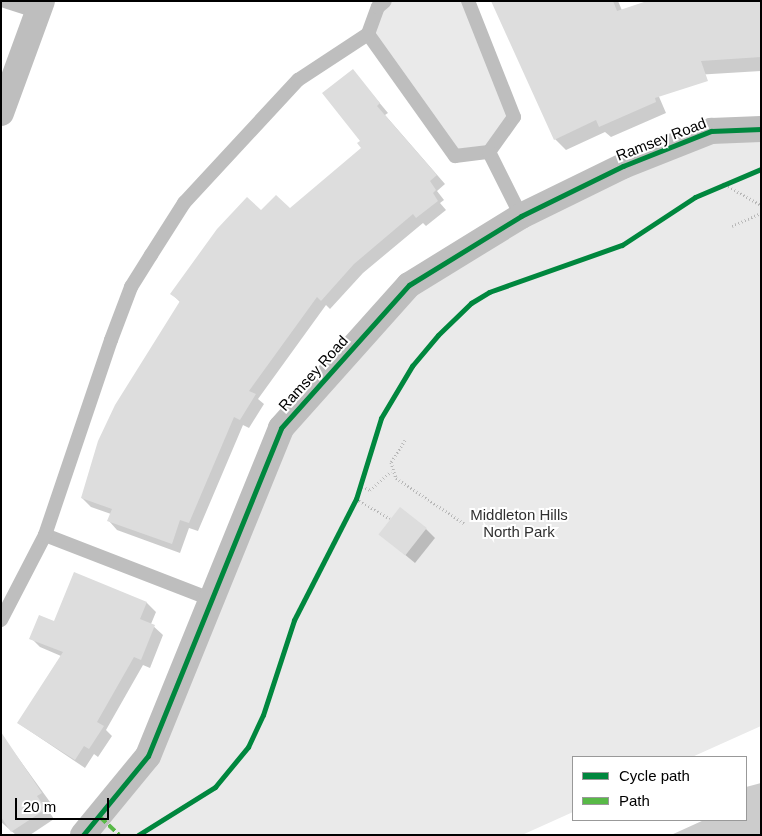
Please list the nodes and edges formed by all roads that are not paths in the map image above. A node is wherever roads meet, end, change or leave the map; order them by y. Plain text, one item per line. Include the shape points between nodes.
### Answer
1 (5, 1) edge
2 (385, 1) edge
3 (468, 1) edge
4 (40, 7) edge
5 (368, 34) junction
6 (1, 113) edge
7 (761, 129) edge
8 (488, 152) junction
9 (521, 216) junction
10 (45, 535) junction
11 (213, 600) junction
12 (1, 620) edge
13 (83, 835) edge

1 - 4 lane
2 - 5 lane via 378,8
3 - 8 lane via 514,117
4 - 6 street
5 - 8 lane via 455,156
5 - 10 lane via 298,80 184,203 131,287 86,407
7 - 9 street, Ramsey Road via 712,131 623,166
8 - 9 lane
9 - 11 street, Ramsey Road via 408,285 281,428
10 - 11 lane
10 - 12 lane
11 - 13 street, Ramsey Road via 148,756

